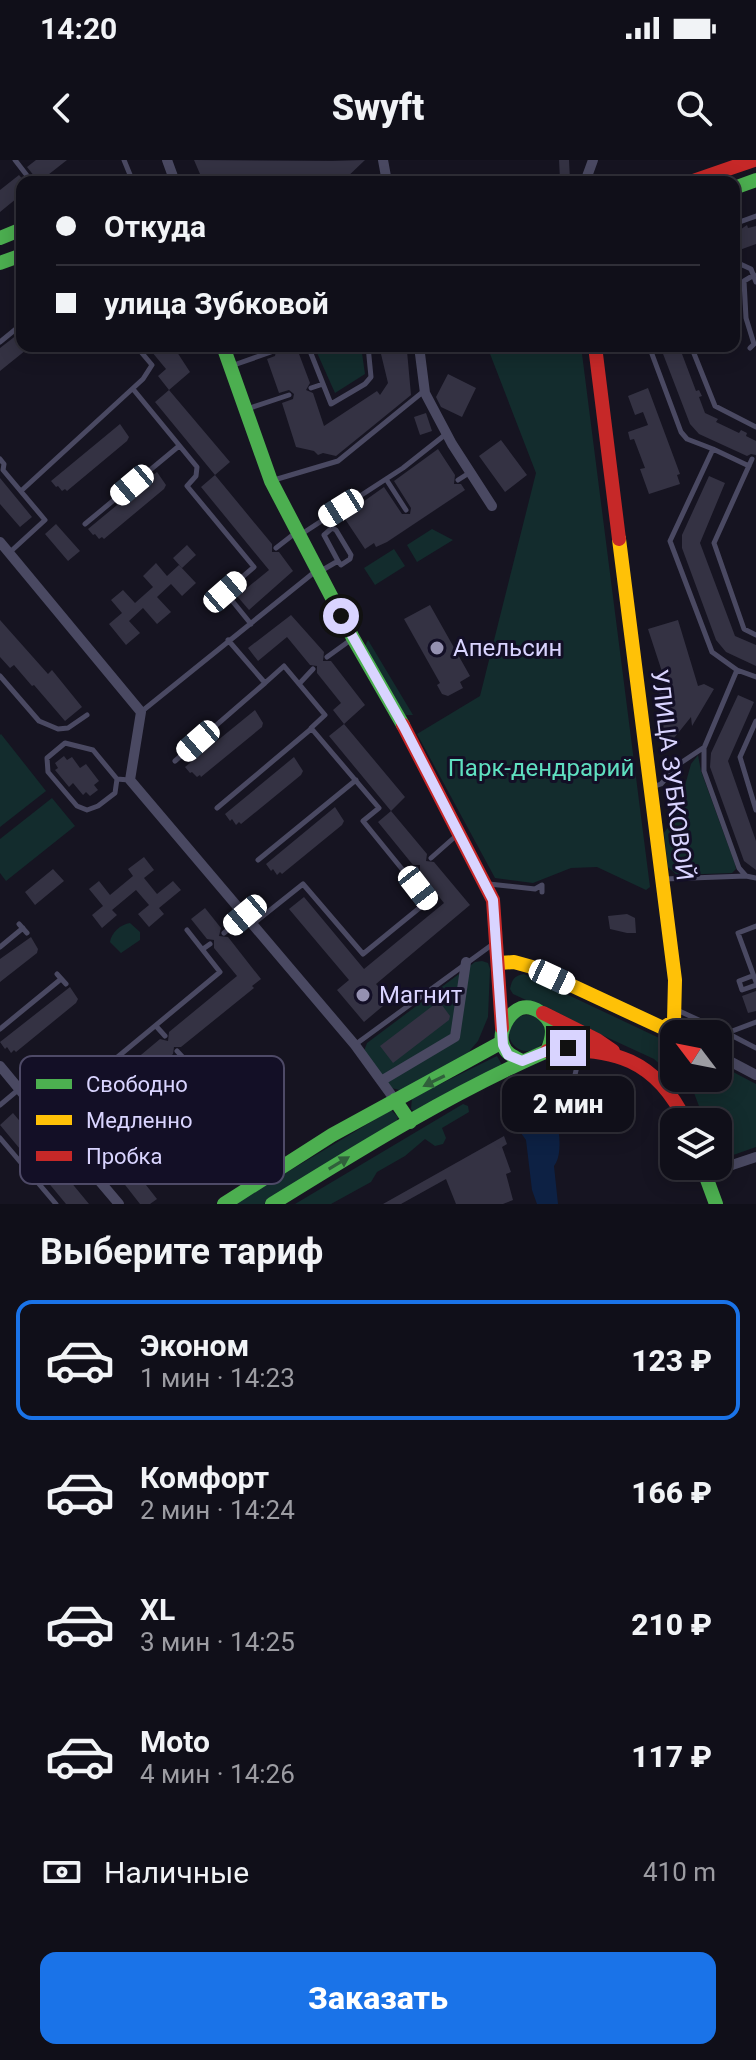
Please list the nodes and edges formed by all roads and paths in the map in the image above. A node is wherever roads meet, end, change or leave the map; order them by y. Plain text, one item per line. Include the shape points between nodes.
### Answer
1 (15, 160) edge
2 (754, 160) edge
3 (27, 176) edge
4 (707, 176) edge
5 (740, 264) edge
6 (755, 278) edge
7 (16, 329) edge
8 (0, 342) edge
9 (750, 348) dead end
10 (141, 352) edge
11 (225, 352) edge
12 (271, 352) dead end
13 (310, 352) edge
14 (369, 352) edge
15 (420, 352) edge
16 (596, 352) edge
17 (651, 352) edge
18 (693, 352) edge
19 (158, 359) dead end
20 (152, 365) junction
21 (230, 366) junction
22 (323, 384) junction
23 (311, 388) dead end
24 (133, 389) junction
25 (425, 390) junction
26 (289, 395) dead end
27 (246, 410) junction
28 (756, 427) edge
29 (446, 433) junction
30 (179, 446) junction
31 (713, 449) junction
32 (0, 459) edge
33 (752, 459) dead end
34 (749, 466) junction
35 (470, 472) junction
36 (386, 479) junction
37 (458, 480) dead end
38 (271, 481) junction
39 (21, 491) junction
40 (492, 506) dead end
41 (406, 510) dead end
42 (85, 524) dead end
43 (298, 534) junction
44 (0, 542) edge
45 (276, 548) dead end
46 (9, 553) junction
47 (261, 561) dead end
48 (338, 561) junction
49 (254, 567) junction
50 (318, 571) junction
51 (251, 624) junction
52 (756, 635) edge
53 (353, 638) junction
54 (228, 640) junction
55 (327, 657) dead end
56 (313, 669) dead end
57 (737, 670) junction
58 (0, 676) edge
59 (756, 676) edge
60 (265, 683) junction
61 (299, 684) junction
62 (141, 712) junction
63 (87, 715) dead end
64 (756, 721) edge
65 (311, 728) junction
66 (704, 748) junction
67 (175, 761) dead end
68 (117, 779) junction
69 (130, 780) junction
70 (356, 780) junction
71 (652, 787) junction
72 (217, 808) dead end
73 (756, 810) edge
74 (459, 833) junction
75 (431, 858) dead end
76 (258, 860) dead end
77 (416, 869) dead end
78 (408, 875) junction
79 (746, 876) junction
80 (756, 878) edge
81 (663, 879) junction
82 (484, 884) junction
83 (542, 892) dead end
84 (249, 920) junction
85 (756, 926) edge
86 (23, 928) dead end
87 (187, 930) dead end
88 (224, 933) dead end
89 (497, 941) junction
90 (210, 944) dead end
91 (0, 947) edge
92 (203, 949) junction
93 (466, 962) junction
94 (499, 963) junction
95 (752, 976) dead end
96 (61, 979) dead end
97 (756, 984) edge
98 (500, 993) junction
99 (538, 1010) junction
100 (676, 1010) junction
101 (674, 1020) edge
102 (698, 1020) edge
103 (756, 1022) edge
104 (156, 1026) junction
105 (660, 1027) edge
106 (0, 1029) edge
107 (732, 1031) edge
108 (502, 1035) junction
109 (165, 1036) dead end
110 (732, 1036) edge
111 (355, 1045) junction
112 (756, 1048) edge
113 (581, 1049) junction
114 (177, 1051) dead end
115 (547, 1051) junction
116 (618, 1055) junction
117 (119, 1056) edge
118 (182, 1056) edge
119 (522, 1061) junction
120 (732, 1062) edge
121 (0, 1066) edge
122 (756, 1075) edge
123 (381, 1081) junction
124 (20, 1089) joint
125 (395, 1100) junction
126 (0, 1105) edge
127 (572, 1108) dead end
128 (679, 1108) edge
129 (410, 1122) junction
130 (0, 1138) edge
131 (756, 1157) edge
132 (20, 1162) edge
133 (732, 1163) edge
134 (284, 1166) edge
135 (708, 1180) edge
136 (39, 1184) edge
137 (102, 1184) edge
138 (255, 1184) edge
139 (56, 1204) edge
140 (119, 1204) edge
141 (224, 1204) edge
142 (272, 1204) edge
143 (716, 1204) edge

1 - 3 lane
2 - 4 street
5 - 6 lane
6 - 9 lane via 744,281 754,344
7 - 8 lane
10 - 20 lane
11 - 21 street
12 - 21 lane
13 - 22 lane
14 - 22 lane via 371,377 365,384 331,404
15 - 25 street
16 - 71 street, УЛИЦА ЗУБКОВОЙ
17 - 31 lane via 681,432
18 - 28 lane via 715,406
19 - 20 lane
20 - 24 lane
21 - 27 street
22 - 23 lane
24 - 30 lane
24 - 39 lane
25 - 29 street
25 - 38 lane via 338,461
26 - 27 lane
27 - 38 street
29 - 35 street
29 - 36 lane
30 - 42 lane
30 - 49 lane via 197,467 187,486
31 - 34 lane
31 - 57 lane via 670,541 712,652
32 - 39 lane
33 - 34 lane
34 - 52 lane via 714,543 744,629
35 - 37 lane
35 - 40 street
36 - 41 lane
36 - 43 lane
38 - 43 street
39 - 46 lane via 45,520
43 - 45 lane
43 - 50 street
44 - 46 street
46 - 62 street
47 - 49 lane
48 - 48 lane via 324,537 332,528 351,555 341,565
48 - 50 lane
49 - 51 lane via 225,592
50 - 51 lane
50 - 53 street
51 - 54 lane
53 - 55 lane
53 - 74 street
54 - 60 lane
54 - 62 lane
56 - 61 lane
57 - 59 lane
57 - 66 lane
58 - 63 lane via 46,725 68,728
60 - 61 lane via 284,666
60 - 67 lane
61 - 65 lane via 325,715
62 - 69 street
64 - 73 lane via 740,757
65 - 70 lane
65 - 72 lane
66 - 71 lane
66 - 79 lane via 704,771
68 - 68 lane via 93,750 65,743 47,758 48,772 77,806 87,810 115,793
68 - 69 lane
69 - 84 street
70 - 76 lane
70 - 78 lane via 379,808 363,821
71 - 81 street, УЛИЦА ЗУБКОВОЙ
74 - 75 lane
74 - 82 street
77 - 78 lane
78 - 84 lane via 428,901 363,954 303,884
79 - 80 lane
79 - 81 lane
81 - 100 street, УЛИЦА ЗУБКОВОЙ
82 - 83 lane via 535,889 542,885
82 - 89 street via 493,900
84 - 88 lane
84 - 111 street
85 - 97 lane via 738,933
86 - 91 lane
87 - 92 lane
89 - 93 lane
89 - 94 street
90 - 92 lane
92 - 104 lane via 220,972
93 - 111 lane
93 - 123 street via 455,1037
94 - 98 street
94 - 105 street via 532,967
95 - 97 lane via 739,981 742,990
96 - 106 lane
98 - 99 street
98 - 108 street
99 - 108 street via 515,1010
99 - 115 street via 551,1022 554,1035
99 - 116 street
100 - 101 street
100 - 102 lane
103 - 107 lane
104 - 109 lane
104 - 117 lane
108 - 119 street via 508,1055
108 -> 125 street via 447,1074
110 - 112 lane
111 - 123 street
113 - 115 street
113 - 116 street
113 - 127 lane
114 - 118 lane
115 - 119 street
116 - 128 street via 651,1071
119 - 129 street
120 - 122 street
121 - 124 street
123 - 125 street
124 - 126 lane
125 - 129 street
125 - 134 street
142 -> 129 street
130 - 132 lane
131 - 133 street
135 - 143 street
136 - 139 lane
137 - 140 street
138 - 141 street

